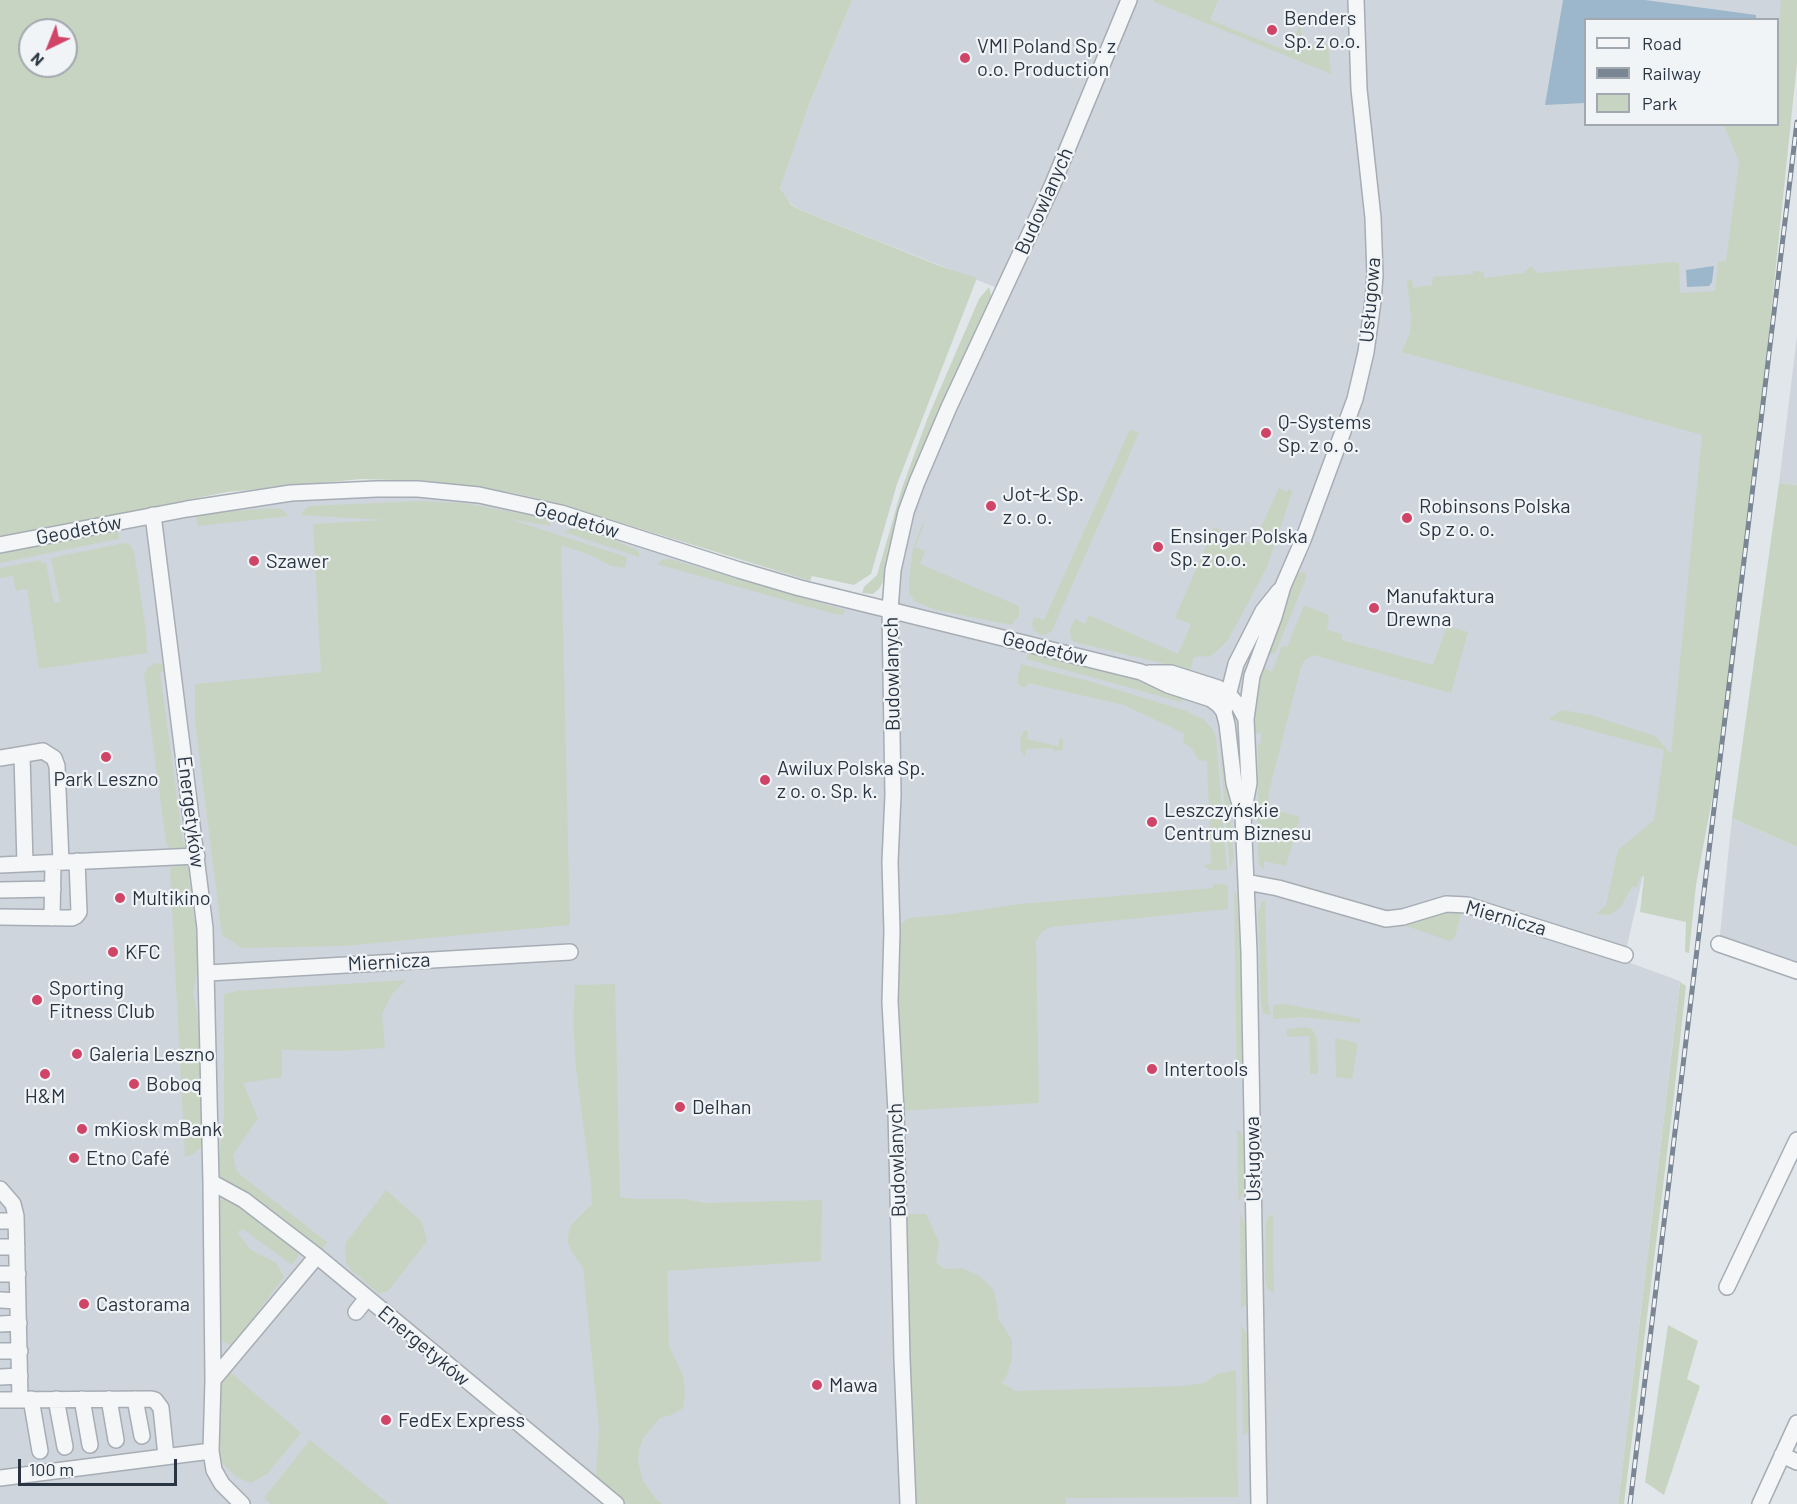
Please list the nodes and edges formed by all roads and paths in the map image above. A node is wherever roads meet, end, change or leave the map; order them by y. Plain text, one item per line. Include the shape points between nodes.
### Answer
1 (1129, 0) edge
2 (1356, 0) edge
3 (153, 515) junction
4 (0, 545) edge
5 (1283, 586) junction
6 (890, 610) junction
7 (1236, 664) junction
8 (1141, 672) junction
9 (1252, 676) junction
10 (1203, 681) junction
11 (1228, 694) junction
12 (1211, 699) junction
13 (1224, 712) junction
14 (1246, 719) junction
15 (22, 755) junction
16 (0, 758) edge
17 (1243, 815) junction
18 (197, 855) junction
19 (77, 861) junction
20 (57, 862) junction
21 (25, 864) junction
22 (0, 865) edge
23 (1246, 882) junction
24 (53, 889) junction
25 (0, 890) edge
26 (0, 917) edge
27 (52, 918) junction
28 (1719, 944) dead end
29 (570, 952) dead end
30 (1625, 955) dead end
31 (1797, 971) edge
32 (208, 973) junction
33 (1797, 1140) edge
34 (211, 1182) junction
35 (1, 1192) edge
36 (0, 1221) edge
37 (16, 1221) junction
38 (0, 1247) edge
39 (17, 1247) junction
40 (316, 1256) junction
41 (0, 1274) edge
42 (18, 1274) junction
43 (1727, 1287) dead end
44 (367, 1298) junction
45 (0, 1300) edge
46 (18, 1301) junction
47 (356, 1312) dead end
48 (0, 1323) edge
49 (19, 1323) junction
50 (0, 1351) edge
51 (20, 1351) junction
52 (20, 1376) junction
53 (0, 1377) edge
54 (213, 1380) junction
55 (56, 1399) junction
56 (82, 1399) junction
57 (109, 1399) junction
58 (135, 1399) junction
59 (0, 1400) edge
60 (26, 1400) junction
61 (1797, 1423) edge
62 (141, 1436) dead end
63 (116, 1440) dead end
64 (90, 1445) dead end
65 (65, 1447) dead end
66 (211, 1450) junction
67 (40, 1451) dead end
68 (1782, 1455) junction
69 (166, 1456) junction
70 (1797, 1462) edge
71 (0, 1478) edge
72 (242, 1504) edge
73 (616, 1504) edge
74 (908, 1504) edge
75 (1259, 1504) edge
76 (1760, 1504) edge

1 - 6 street, Budowlanych via 1030,235 917,482 898,541
2 - 5 street, Usługowa via 1359,89 1373,227 1373,301 1355,399
3 - 4 street, Geodetów
3 - 6 street, Geodetów via 259,497 333,490 418,489 479,495 561,513 800,588
3 - 18 street, Energetyków
5 - 7 street, Usługowa via 1263,611
5 - 9 street, Usługowa
6 - 8 street, Geodetów
6 - 74 street, Budowlanych via 890,1002
7 - 10 street
7 - 11 street, Usługowa
8 - 10 street, Geodetów via 1171,673
8 - 12 street, Geodetów
9 - 11 street
9 - 14 street, Usługowa
10 - 11 street, Geodetów
11 - 12 street
11 - 13 street, Usługowa
11 - 14 street, Geodetów
12 - 13 street
13 - 17 street, Usługowa via 1234,783
14 - 17 street, Usługowa via 1249,783
15 - 16 street
15 - 20 street via 47,752 56,762
15 - 21 street
17 - 23 street, Usługowa
18 - 19 street
18 - 32 street, Energetyków
19 - 20 street
19 - 27 street via 78,914 72,918
20 - 21 street
20 - 24 street
21 - 22 street
23 - 30 street, Miernicza via 1386,919 1446,904 1467,905
23 - 75 street, Usługowa
24 - 25 street
24 - 27 street
26 - 27 street
28 - 31 street
29 - 32 street, Miernicza
32 - 34 street, Energetyków
33 - 43 street
34 - 40 street, Energetyków via 244,1200
34 - 54 street, Energetyków
35 - 37 street via 13,1204
36 - 37 street
37 - 39 street
38 - 39 street
39 - 42 street
40 - 44 street, Energetyków
40 - 54 street via 301,1285
41 - 42 street
42 - 46 street
44 - 47 street
44 - 73 street, Energetyków
45 - 46 street
46 - 49 street
48 - 49 street
49 - 51 street
50 - 51 street
51 - 52 street
52 - 53 street
52 - 60 street
54 - 66 street, Energetyków
55 - 56 street
55 - 60 street
55 - 65 street
56 - 57 street
56 - 64 street
57 - 58 street
57 - 63 street
58 - 62 street
58 - 69 street via 151,1398 161,1408
59 - 60 street
60 - 67 street
61 - 68 street
66 - 69 street
66 - 72 street, Energetyków via 214,1470 222,1484
68 - 70 street
68 - 76 street
69 - 71 street

